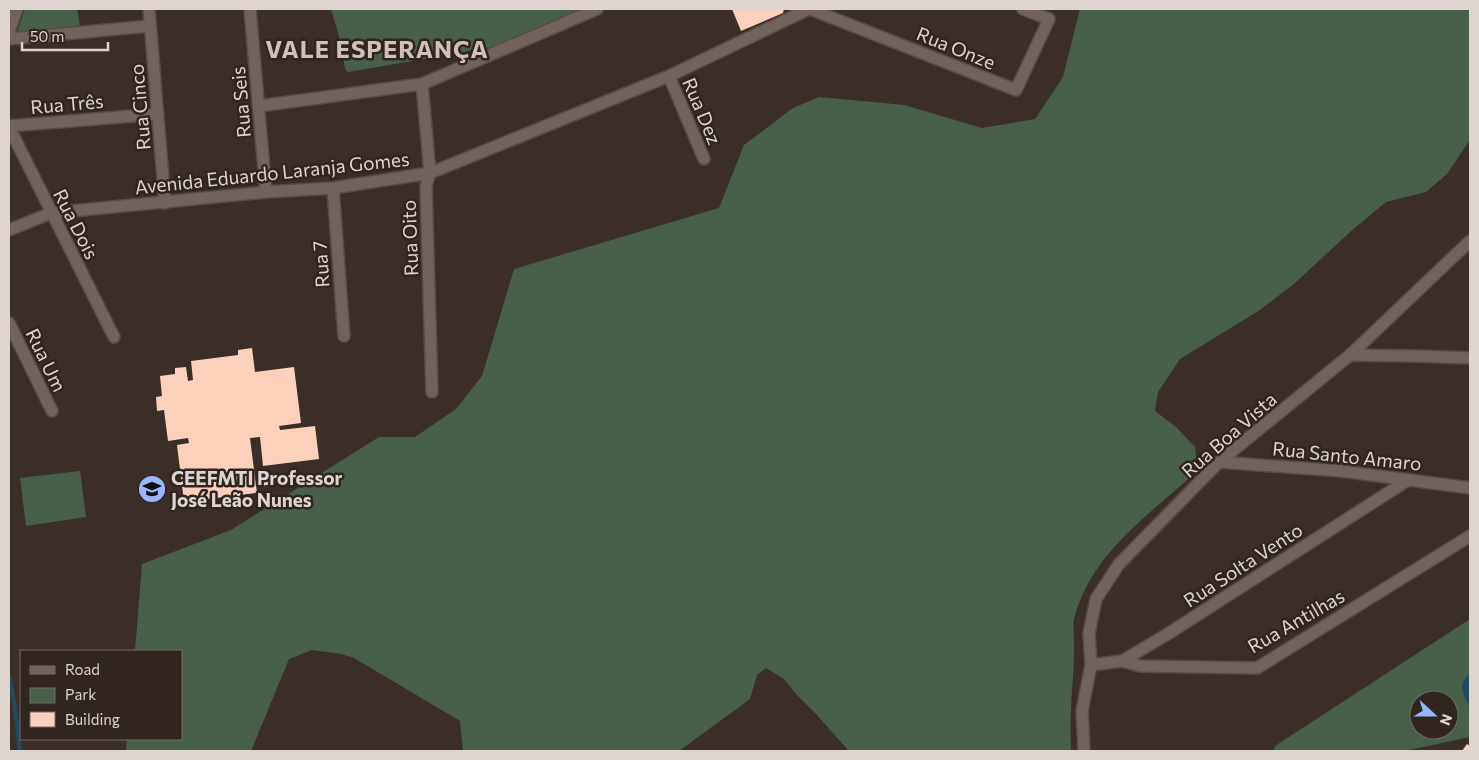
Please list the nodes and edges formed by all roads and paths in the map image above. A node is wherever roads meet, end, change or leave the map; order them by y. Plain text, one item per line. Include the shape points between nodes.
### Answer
1 (17, 9) edge
2 (149, 9) edge
3 (250, 9) edge
4 (596, 9) edge
5 (809, 9) edge
6 (1024, 9) edge
7 (827, 12) edge
8 (150, 26) junction
9 (9, 32) edge
10 (9, 39) edge
11 (669, 76) junction
12 (422, 84) junction
13 (258, 106) junction
14 (158, 114) junction
15 (9, 127) edge
16 (704, 159) dead end
17 (430, 174) junction
18 (333, 188) junction
19 (266, 192) junction
20 (166, 203) junction
21 (51, 213) junction
22 (9, 230) edge
23 (1470, 241) edge
24 (9, 323) edge
25 (344, 336) dead end
26 (114, 337) dead end
27 (1350, 355) junction
28 (1470, 358) edge
29 (432, 392) dead end
30 (52, 411) dead end
31 (1219, 462) junction
32 (1408, 480) junction
33 (1470, 488) edge
34 (1470, 536) edge
35 (1122, 661) junction
36 (1091, 665) junction
37 (1084, 751) edge

1 - 9 street
2 - 8 street, Rua Cinco
3 - 13 street, Rua Seis
4 - 12 street
5 - 7 street, Rua Onze
5 - 11 street, Avenida Eduardo Laranja Gomes
6 - 7 street, Rua Onze via 1049,19 1016,90
8 - 10 street
8 - 14 street, Rua Cinco
11 - 16 street, Rua Dez
11 - 17 street, Avenida Eduardo Laranja Gomes
12 - 13 street
12 - 17 street, Rua Oito
13 - 19 street, Rua Seis
14 - 15 street, Rua Três
14 - 20 street, Rua Cinco
15 - 21 street, Rua Dois
17 - 18 street, Avenida Eduardo Laranja Gomes
17 - 29 street, Rua Oito via 426,186
18 - 19 street, Avenida Eduardo Laranja Gomes
18 - 25 street, Rua 7
19 - 20 street, Avenida Eduardo Laranja Gomes
20 - 21 street, Avenida Eduardo Laranja Gomes
21 - 22 street, Avenida Eduardo Laranja Gomes
21 - 26 street, Rua Dois
23 - 27 street, Rua Boa Vista
24 - 30 street, Rua Um
27 - 28 street
27 - 31 street, Rua Boa Vista
31 - 32 street, Rua Santo Amaro via 1341,471
31 - 36 street, Rua Boa Vista via 1118,564 1096,598 1089,633
32 - 33 street, Rua Santo Amaro
32 - 35 street, Rua Solta Vento
34 - 35 street, Rua Antilhas via 1257,668 1140,666
35 - 36 street, Rua Solta Vento
36 - 37 street, Rua Boa Vista via 1082,711

